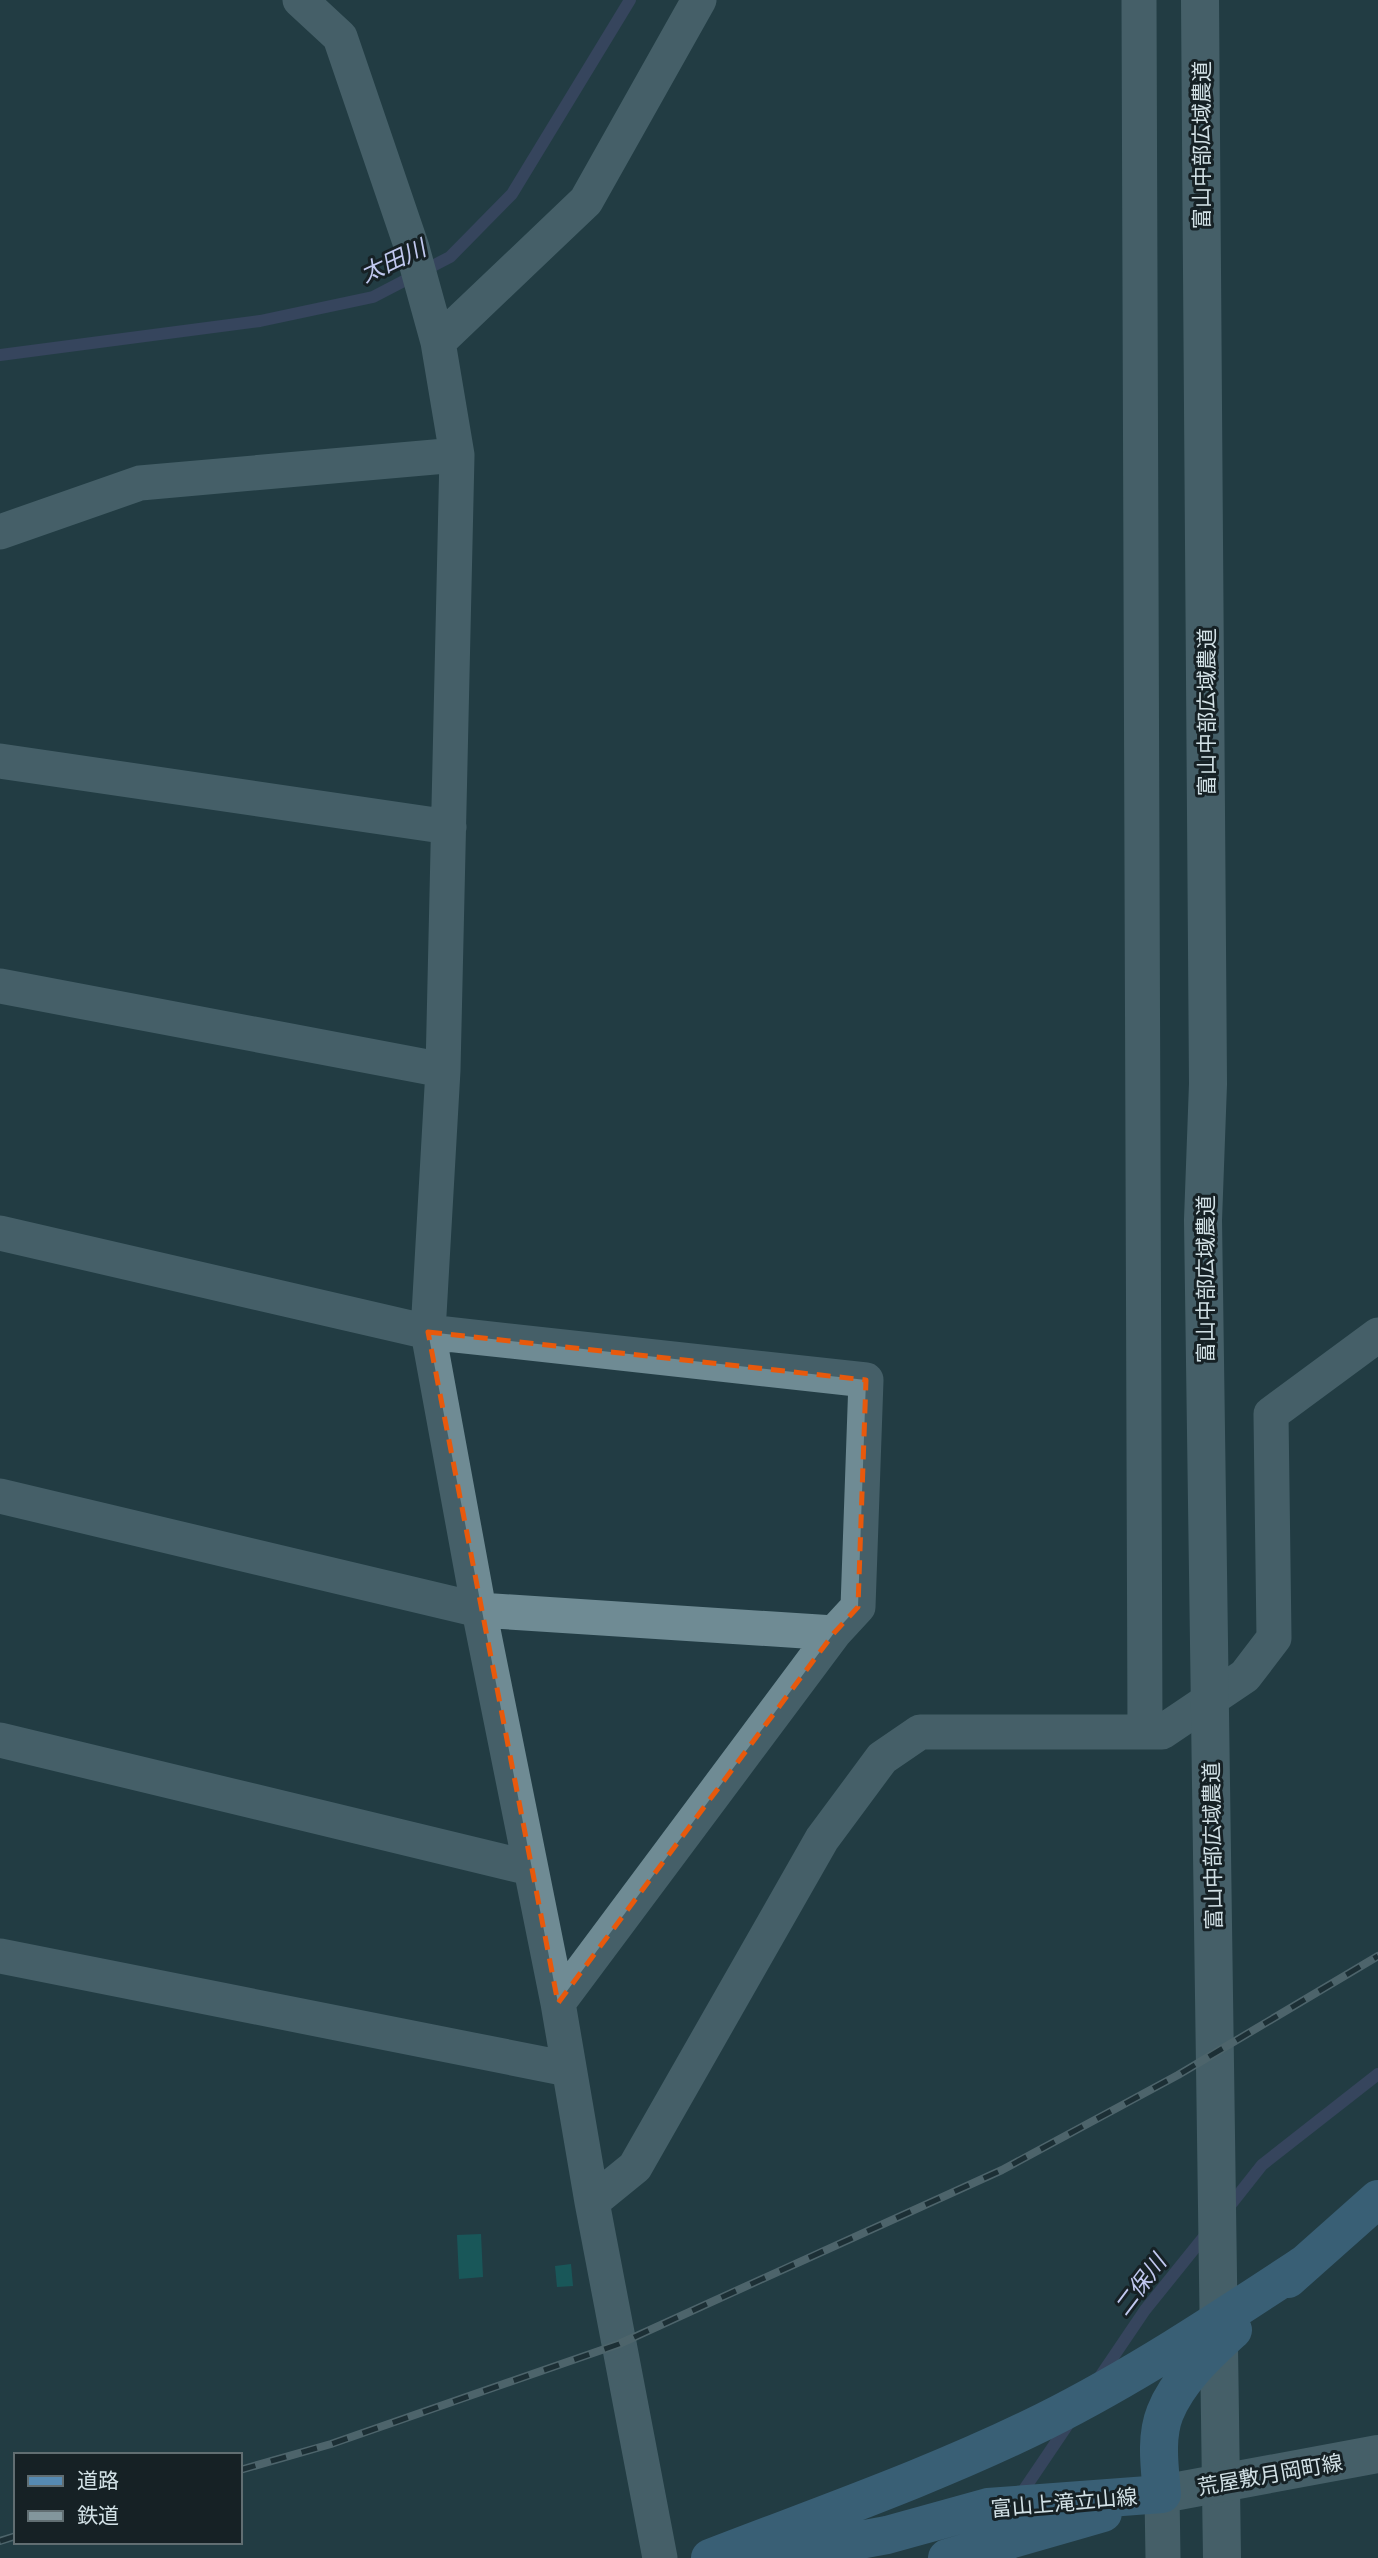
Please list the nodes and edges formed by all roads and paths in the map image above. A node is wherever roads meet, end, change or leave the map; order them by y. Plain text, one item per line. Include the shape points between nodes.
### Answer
1 (300, 0) edge
2 (699, 0) edge
3 (1139, 0) edge
4 (1200, 0) edge
5 (438, 342) junction
6 (457, 455) junction
7 (0, 532) edge
8 (0, 761) edge
9 (449, 827) junction
10 (0, 986) edge
11 (443, 1070) junction
12 (0, 1233) edge
13 (428, 1332) junction
14 (1378, 1335) edge
15 (0, 1496) edge
16 (479, 1610) junction
17 (834, 1633) junction
18 (1145, 1732) junction
19 (0, 1740) edge
20 (530, 1868) junction
21 (0, 1956) edge
22 (558, 2003) junction
23 (568, 2068) junction
24 (1378, 2199) edge
25 (592, 2202) junction
26 (1306, 2263) junction
27 (1378, 2454) edge
28 (1162, 2494) junction
29 (660, 2558) edge
30 (710, 2558) edge
31 (762, 2558) edge
32 (947, 2558) edge
33 (1163, 2558) edge
34 (1222, 2558) edge

1 - 5 street via 340,37 412,248
2 - 5 street via 586,201
3 - 18 street
4 - 34 street, 富山中部広域農道 via 1209,1084 1203,1220
5 - 6 street
6 - 7 street via 140,483
6 - 9 street
8 - 9 street
9 - 11 street
10 - 11 street
11 - 13 street
12 - 13 street
13 - 16 street
13 - 17 street via 866,1380 858,1607
14 - 18 street via 1271,1414 1274,1638 1245,1676 1162,1732
15 - 16 street
16 - 17 street
16 - 20 street
17 - 22 street
18 - 25 street via 920,1732 882,1758 822,1839 635,2167
19 - 20 street
20 - 22 street
21 - 23 street
22 - 23 street
23 - 25 street
24 - 26 main road, 富山上滝立山線
25 - 29 street
26 - 28 main road, 富山上滝立山線 via 1199,2362 1165,2413 1159,2451
26 - 30 main road via 1183,2343 1043,2422
27 - 28 street, 荒屋敷月岡町線
28 - 31 main road, 富山上滝立山線 via 988,2507 887,2535
28 - 32 main road, 富山上滝立山線
28 - 33 street

